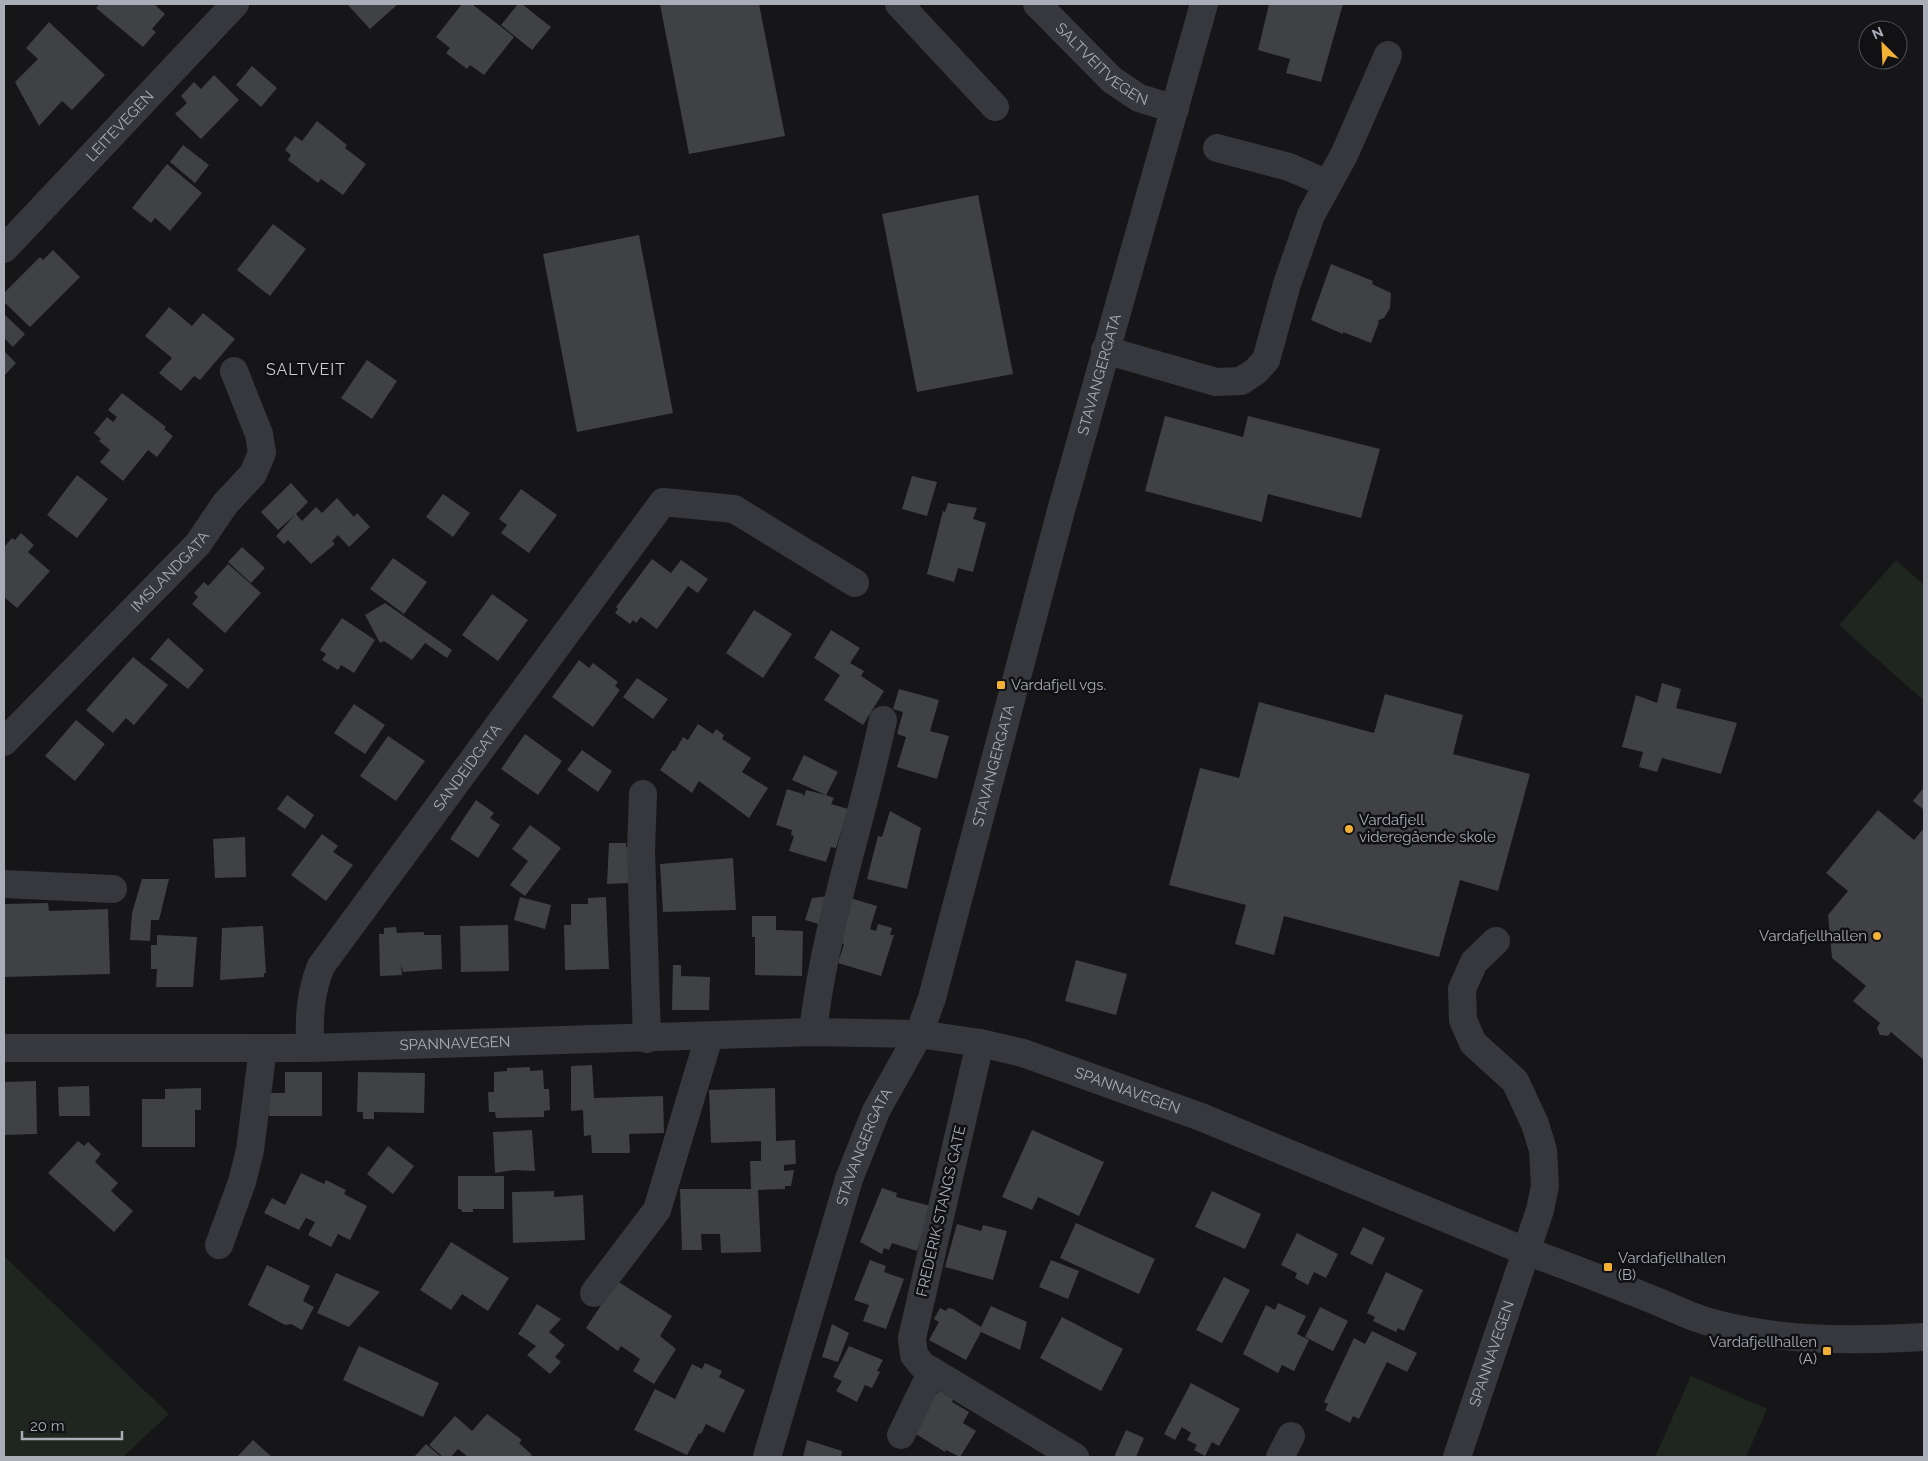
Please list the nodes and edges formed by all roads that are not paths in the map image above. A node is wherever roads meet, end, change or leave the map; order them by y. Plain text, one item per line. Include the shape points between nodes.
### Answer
1 (235, 4) edge
2 (899, 4) edge
3 (1037, 4) edge
4 (1204, 4) edge
5 (1388, 55) dead end
6 (996, 107) dead end
7 (1175, 108) junction
8 (1217, 148) dead end
9 (1328, 184) junction
10 (4, 249) edge
11 (1105, 350) junction
12 (234, 371) dead end
13 (855, 583) dead end
14 (883, 720) dead end
15 (4, 742) edge
16 (643, 794) dead end
17 (4, 884) edge
18 (113, 889) dead end
19 (1496, 941) dead end
20 (813, 1032) junction
21 (919, 1034) junction
22 (709, 1037) junction
23 (647, 1039) junction
24 (980, 1043) junction
25 (4, 1048) edge
26 (263, 1048) junction
27 (310, 1048) junction
28 (219, 1245) dead end
29 (1525, 1251) junction
30 (594, 1293) dead end
31 (1924, 1337) edge
32 (932, 1371) junction
33 (901, 1435) dead end
34 (767, 1457) edge
35 (1074, 1457) edge
36 (1457, 1457) edge

1 - 10 street, LEITEVEGEN
2 - 6 street
3 - 7 street, SALTVEITVEGEN via 1112,80 1139,98
4 - 7 street, STAVANGERGATA
5 - 9 street
7 - 11 street, STAVANGERGATA
8 - 9 street via 1289,167
9 - 11 street via 1311,215 1266,360 1256,371 1241,381 1216,382
11 - 21 street, STAVANGERGATA via 932,998
12 - 15 street, IMSLANDGATA via 259,434 262,453 253,474 225,504 198,544
13 - 27 street, SANDEIDGATA via 734,509 662,502 321,966 313,985 309,1013
14 - 20 street via 869,789 831,921
16 - 23 street via 641,851
17 - 18 street
19 - 29 street via 1474,962 1462,989 1463,1020 1473,1043 1515,1081 1543,1150 1545,1186
20 - 21 street, SPANNAVEGEN
20 - 22 street, SPANNAVEGEN
21 - 24 street, SPANNAVEGEN
21 - 34 street, STAVANGERGATA via 876,1111 849,1178
22 - 23 street, SPANNAVEGEN
22 - 30 street via 657,1210
23 - 27 street, SPANNAVEGEN
24 - 29 street, SPANNAVEGEN via 1023,1053 1201,1116
24 - 32 street, FREDERIK STANGS GATE via 912,1338 914,1355
25 - 26 street, SPANNAVEGEN
26 - 27 street, SPANNAVEGEN
26 - 28 street via 250,1150
29 - 31 street, SPANNAVEGEN via 1708,1321 1749,1331 1850,1341
29 - 36 street, SPANNAVEGEN
32 - 33 street
32 - 35 street, FREDERIK STANGS GATE

